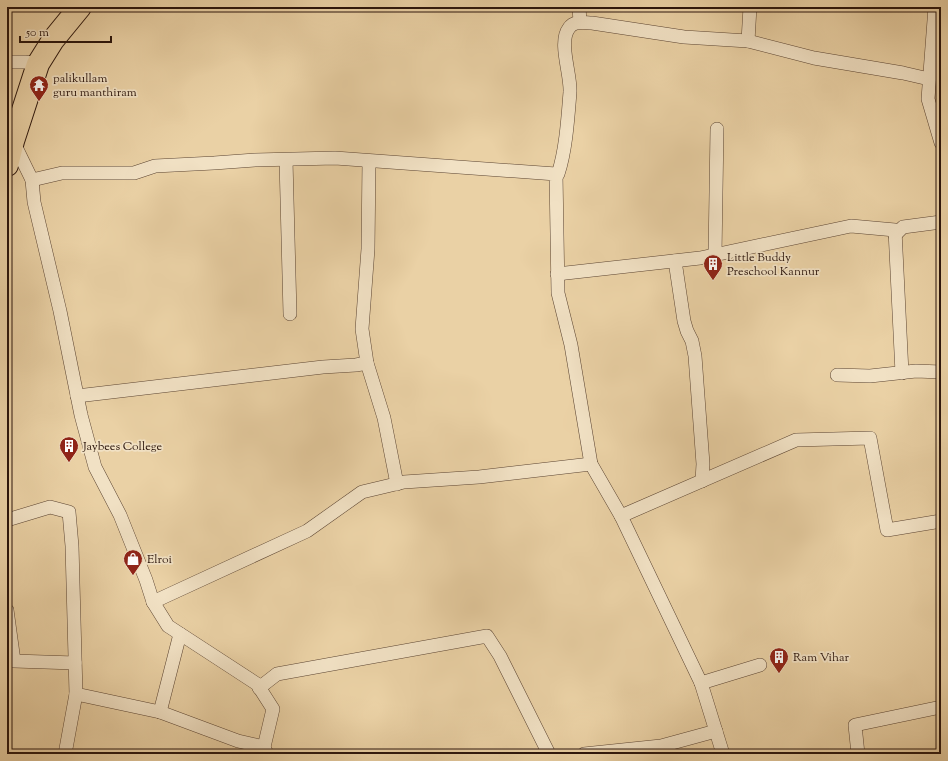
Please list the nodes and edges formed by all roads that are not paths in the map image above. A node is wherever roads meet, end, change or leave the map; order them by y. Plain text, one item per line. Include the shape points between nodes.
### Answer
1 (579, 7) edge
2 (750, 7) edge
3 (935, 7) edge
4 (76, 9) edge
5 (580, 22) junction
6 (748, 41) junction
7 (7, 62) edge
8 (38, 64) junction
9 (929, 79) junction
10 (717, 129) dead end
11 (13, 141) junction
12 (941, 143) edge
13 (286, 160) junction
14 (369, 161) junction
15 (7, 165) edge
16 (556, 174) junction
17 (32, 180) junction
18 (941, 222) edge
19 (895, 235) junction
20 (715, 255) junction
21 (676, 261) junction
22 (557, 274) junction
23 (290, 314) dead end
24 (367, 363) junction
25 (941, 372) edge
26 (902, 373) junction
27 (837, 375) dead end
28 (77, 396) junction
29 (591, 464) junction
30 (702, 481) junction
31 (397, 484) junction
32 (621, 516) junction
33 (7, 520) edge
34 (941, 521) edge
35 (153, 602) junction
36 (7, 610) edge
37 (180, 634) junction
38 (75, 663) junction
39 (760, 665) dead end
40 (701, 683) junction
41 (259, 688) junction
42 (76, 694) junction
43 (941, 708) edge
44 (160, 712) junction
45 (716, 731) junction
46 (265, 751) edge
47 (65, 754) edge
48 (549, 754) edge
49 (584, 754) edge
50 (723, 754) edge
51 (858, 754) edge

1 - 5 street
2 - 6 street
3 - 9 street
4 - 8 highway
5 - 6 street via 684,37
5 - 16 street via 569,27 566,33 565,54 570,90 563,160
6 - 9 street via 814,58
7 - 8 street
8 - 11 highway
9 - 12 street via 928,100
10 - 20 street
11 - 15 highway
11 - 17 street
13 - 14 street via 335,158
13 - 17 street via 156,166 134,173 62,173
13 - 23 street
14 - 16 street
14 - 24 street via 368,249 362,329
16 - 22 street
17 - 28 street via 34,202
18 - 19 street via 903,227
19 - 20 street via 895,230 851,226
19 - 26 street
20 - 21 street
21 - 22 street
21 - 30 street via 684,321 695,356
22 - 29 street via 558,294 571,345
24 - 28 street
24 - 31 street via 384,418
25 - 26 street
26 - 27 street via 870,376
28 - 35 street via 95,467 120,515
29 - 31 street
29 - 32 street
30 - 32 street
30 - 34 street via 796,440 870,438 887,530
31 - 35 street via 362,492 307,531
32 - 40 street
33 - 38 street via 50,507 70,512
35 - 37 street via 168,626
36 - 38 street via 14,661
37 - 41 street
37 - 44 street
38 - 42 street
39 - 40 street
40 - 45 street
41 - 46 street via 273,710
41 - 48 street via 277,674 487,636 500,656
42 - 44 street
42 - 47 street
43 - 51 street via 855,725
44 - 46 street
45 - 49 street via 661,746
45 - 50 street

